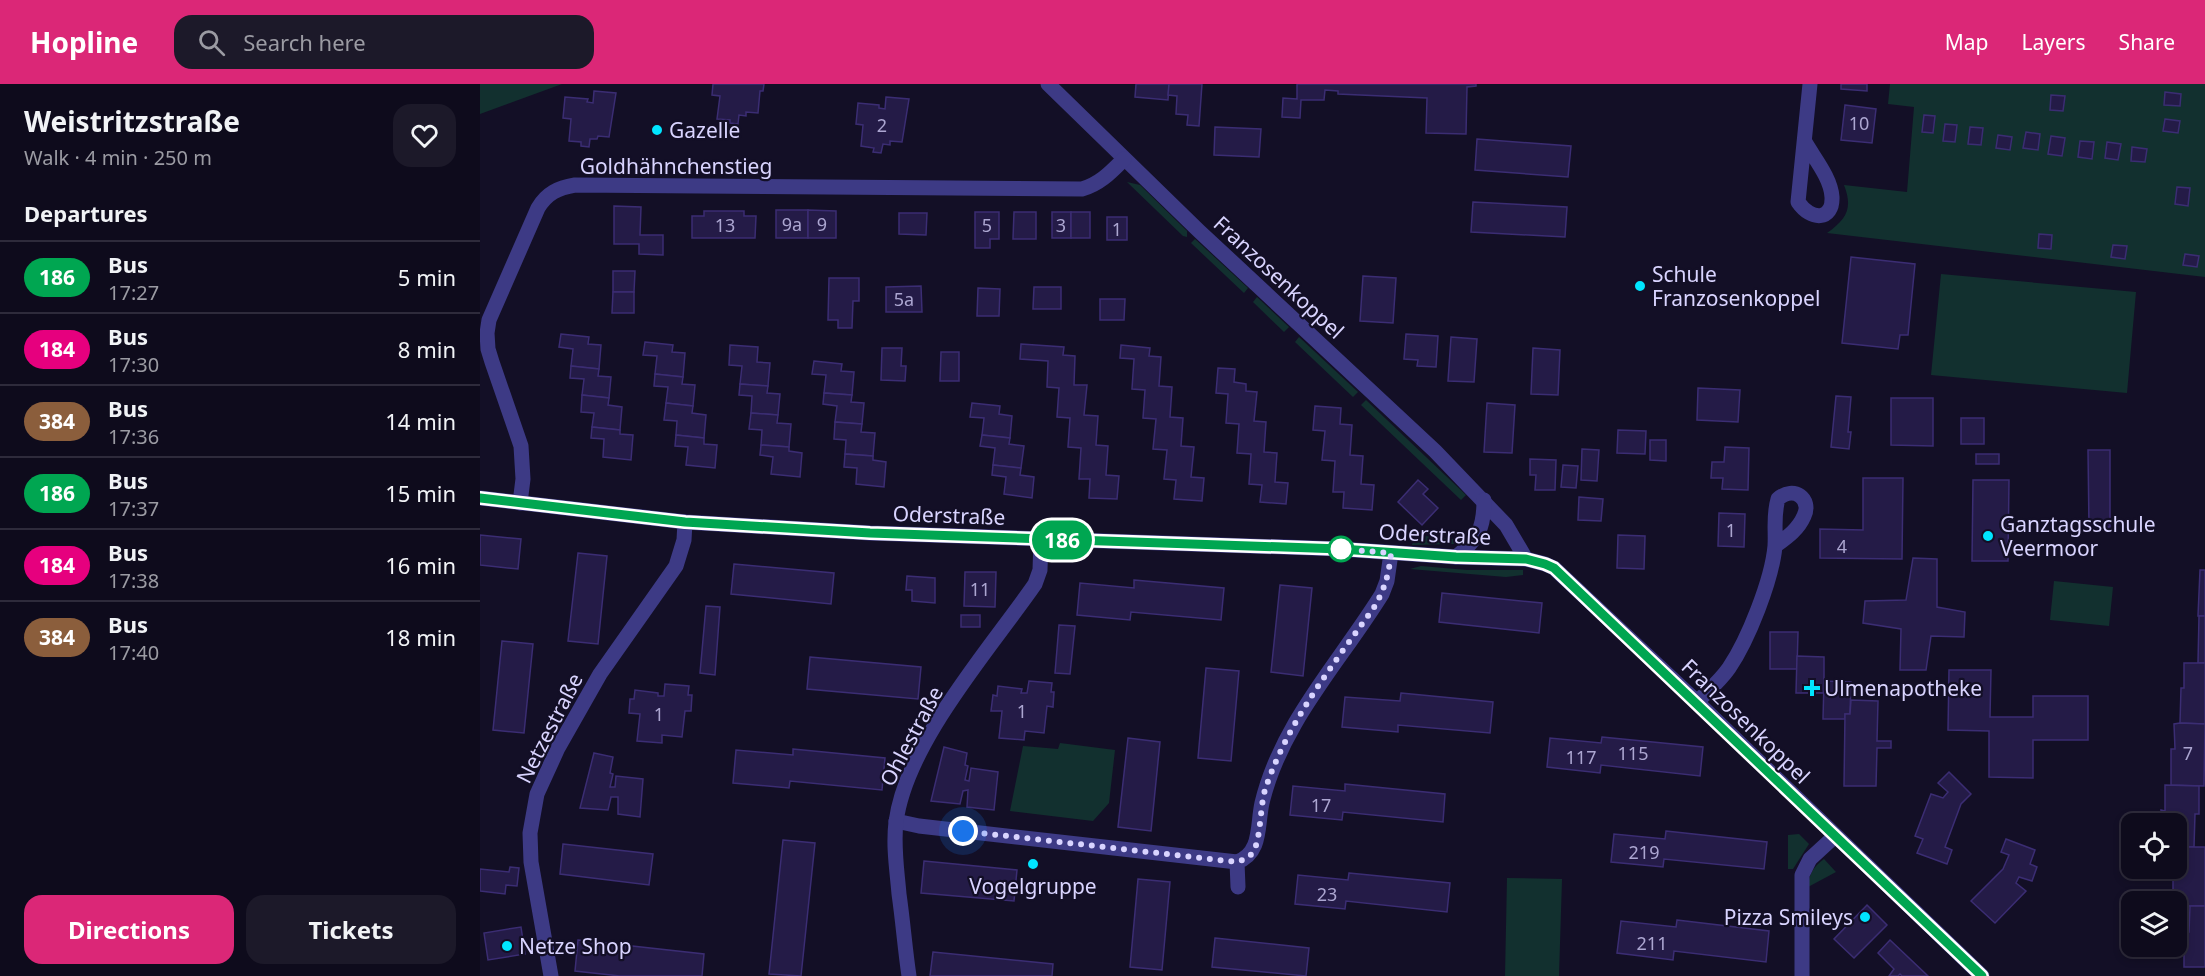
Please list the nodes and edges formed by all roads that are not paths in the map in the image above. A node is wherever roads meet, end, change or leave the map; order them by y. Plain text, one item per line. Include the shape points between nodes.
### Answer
1 (1048, 84) edge
2 (1810, 84) edge
3 (1805, 142) dead end
4 (1124, 159) junction
5 (480, 498) edge
6 (1484, 500) junction
7 (520, 503) junction
8 (685, 522) junction
9 (1041, 539) junction
10 (1774, 546) dead end
11 (1391, 553) junction
12 (1456, 557) junction
13 (1526, 559) junction
14 (1696, 702) junction
15 (896, 821) junction
16 (1835, 836) junction
17 (1237, 862) junction
18 (1238, 887) dead end
19 (551, 976) edge
20 (909, 976) edge
21 (1802, 976) edge
22 (1982, 976) edge

1 - 4 street, Franzosenkoppel
2 - 3 street
4 - 6 street, Franzosenkoppel
4 - 7 street, Goldhähnchenstieg via 1103,179 1082,189 575,185 552,191 538,208 493,310 487,333 492,362 521,446
5 - 7 street, Oderstraße
6 - 12 street via 1477,536
6 - 13 street, Franzosenkoppel via 1506,525
7 - 8 street, Oderstraße
8 - 9 street, Oderstraße
8 - 19 street, Netzestraße via 676,566 600,674 537,794 530,833 531,862
9 - 11 street, Oderstraße
9 - 15 street, Ohlestraße via 1040,570 1035,584 936,725 908,778
10 - 14 street via 1764,591 1738,652 1718,682
11 - 12 street, Oderstraße
11 - 17 street via 1382,594 1305,706 1286,741 1265,790 1253,852
12 - 13 street, Oderstraße
13 - 14 street, Franzosenkoppel via 1554,568
14 - 16 street, Franzosenkoppel
15 - 17 street
15 - 20 street, Ohlestraße via 895,854
16 - 21 street via 1810,859 1802,875
16 - 22 street, Franzosenkoppel
17 - 18 street

